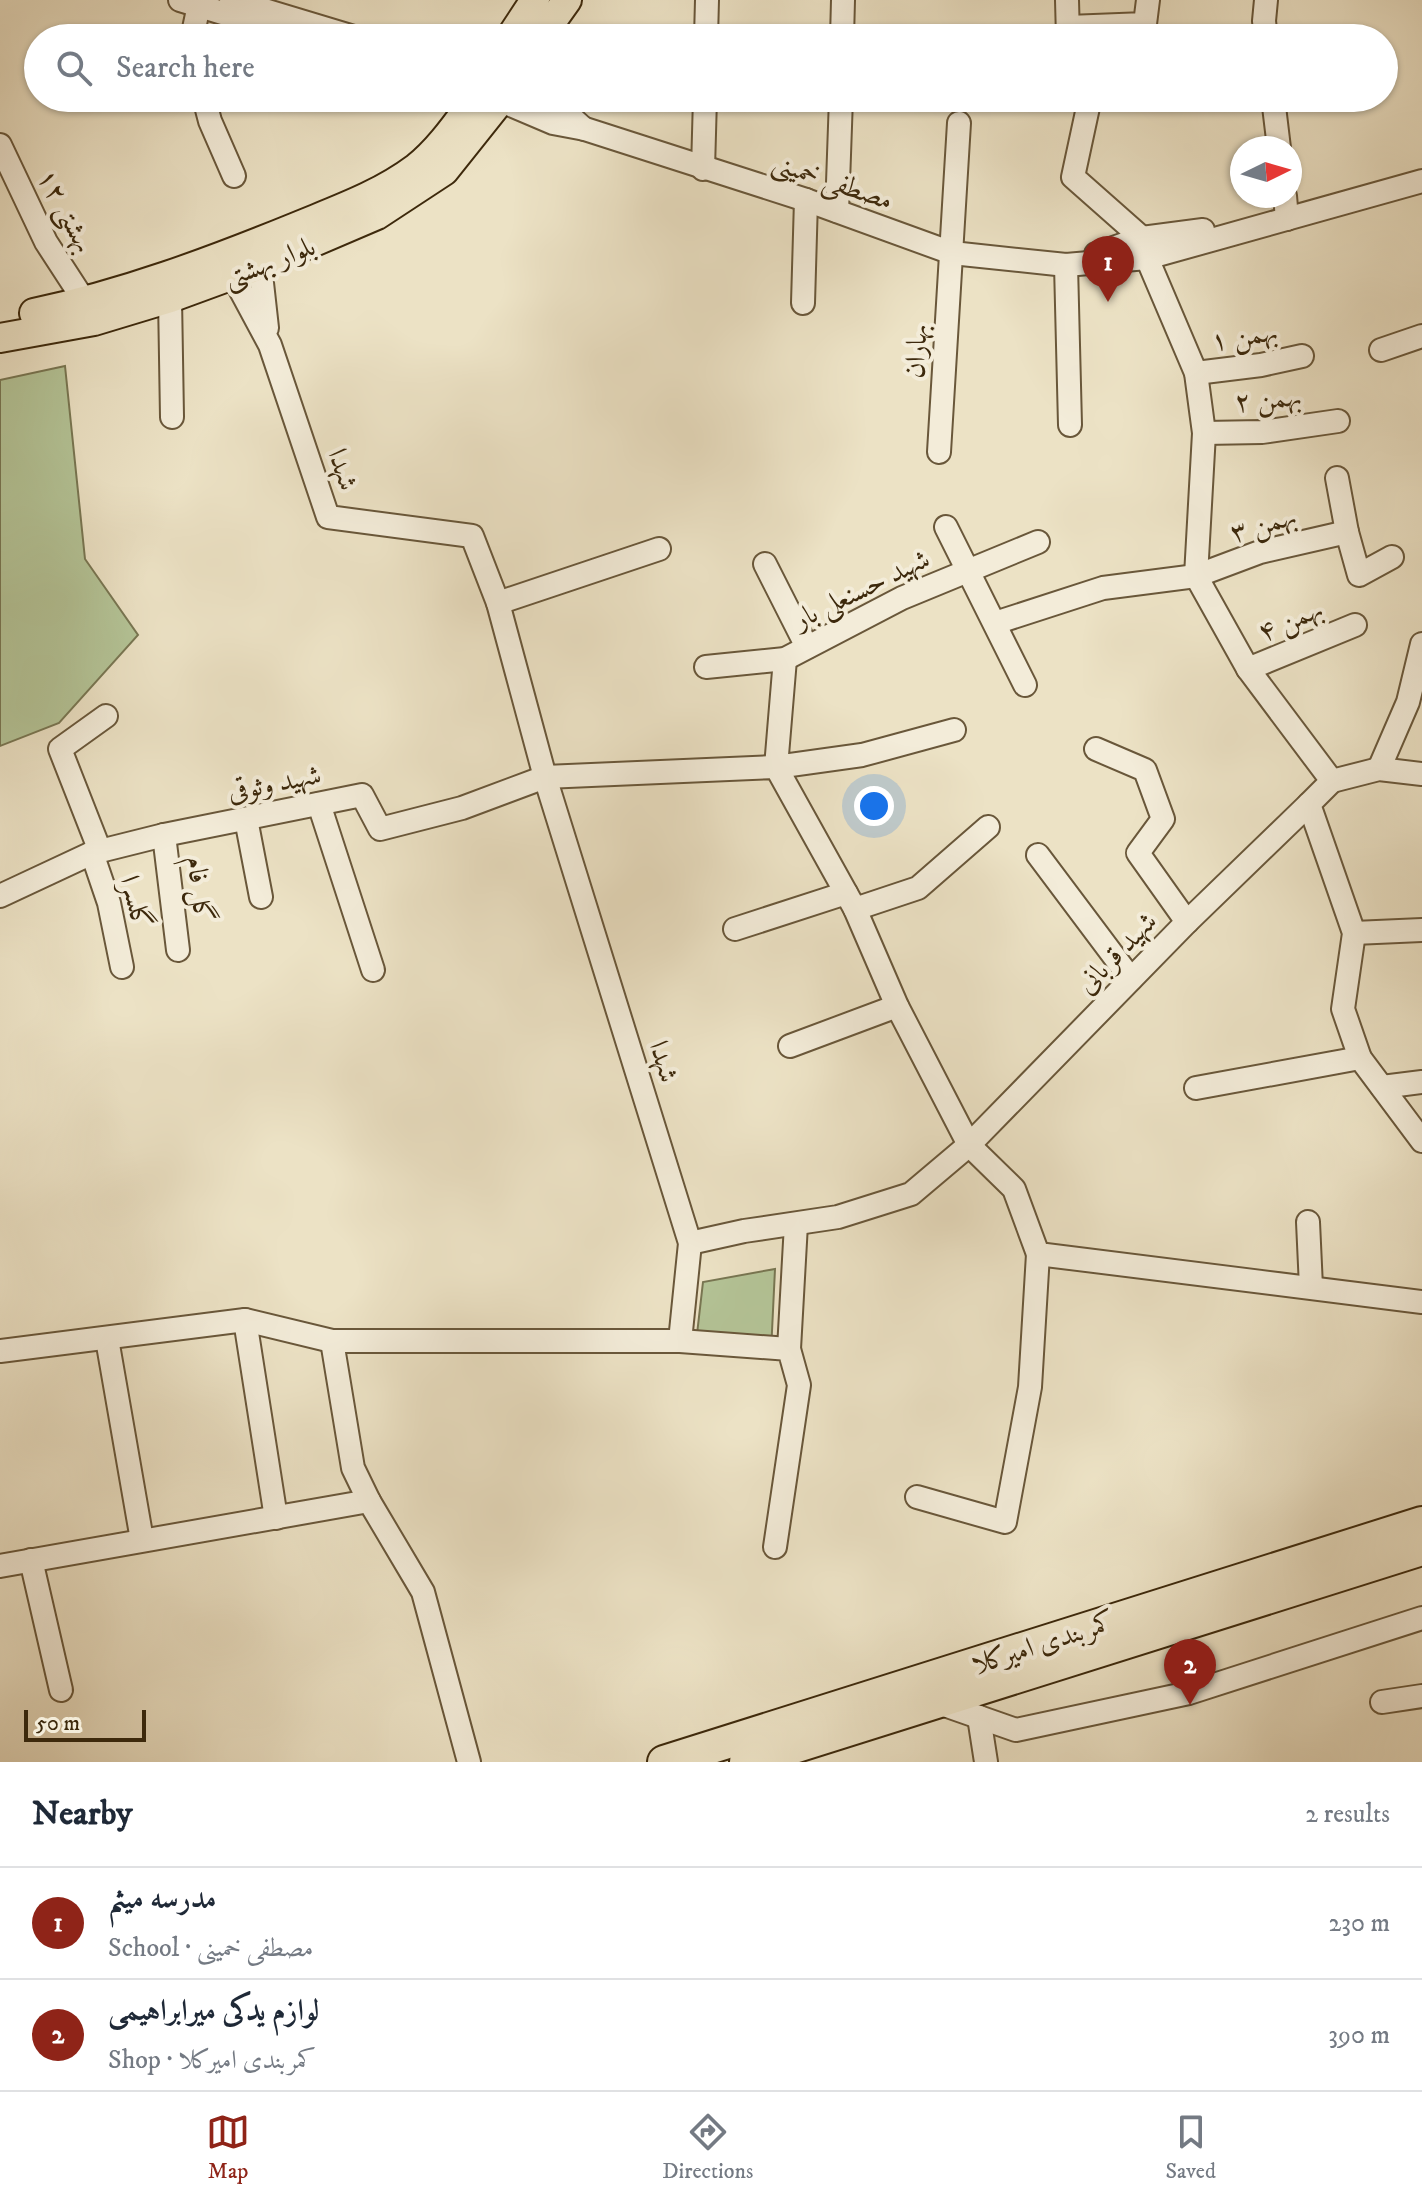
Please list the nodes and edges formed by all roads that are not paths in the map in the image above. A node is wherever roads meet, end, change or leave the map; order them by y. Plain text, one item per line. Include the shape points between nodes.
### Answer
1 (231, 0) edge
2 (535, 0) edge
3 (567, 0) edge
4 (707, 0) edge
5 (843, 0) edge
6 (1067, 0) edge
7 (1148, 0) edge
8 (1266, 0) edge
9 (189, 3) edge
10 (191, 24) edge
11 (258, 24) edge
12 (311, 24) edge
13 (519, 24) edge
14 (550, 24) edge
15 (706, 24) edge
16 (842, 24) edge
17 (1068, 24) edge
18 (1145, 24) edge
19 (1264, 24) edge
20 (209, 112) edge
21 (486, 112) edge
22 (524, 112) edge
23 (565, 112) edge
24 (705, 112) edge
25 (841, 112) edge
26 (1087, 112) edge
27 (1275, 112) edge
28 (959, 123) dead end
29 (585, 129) junction
30 (1278, 136) edge
31 (0, 145) edge
32 (703, 169) junction
33 (234, 176) dead end
34 (1422, 181) edge
35 (9, 184) edge
36 (806, 200) junction
37 (1286, 208) edge
38 (837, 211) junction
39 (1287, 219) junction
40 (1144, 248) junction
41 (952, 253) junction
42 (256, 255) junction
43 (1066, 265) junction
44 (227, 266) junction
45 (170, 298) junction
46 (803, 303) dead end
47 (89, 311) junction
48 (0, 319) edge
49 (1422, 336) edge
50 (0, 338) edge
51 (270, 345) junction
52 (1381, 350) dead end
53 (1302, 356) dead end
54 (1196, 373) junction
55 (172, 417) dead end
56 (1338, 421) dead end
57 (1070, 425) dead end
58 (1204, 433) junction
59 (939, 452) dead end
60 (1337, 478) dead end
61 (946, 527) dead end
62 (1347, 532) junction
63 (1038, 542) dead end
64 (659, 549) dead end
65 (1392, 557) dead end
66 (765, 564) dead end
67 (968, 571) junction
68 (1196, 576) junction
69 (498, 603) junction
70 (995, 623) junction
71 (1355, 625) dead end
72 (1422, 644) edge
73 (807, 647) junction
74 (785, 659) junction
75 (706, 667) dead end
76 (1248, 669) junction
77 (1025, 685) dead end
78 (106, 716) dead end
79 (954, 730) dead end
80 (1096, 749) dead end
81 (776, 767) junction
82 (1379, 769) junction
83 (1422, 774) edge
84 (545, 777) junction
85 (1332, 781) junction
86 (319, 804) junction
87 (1309, 804) junction
88 (246, 819) junction
89 (988, 827) dead end
90 (164, 835) junction
91 (96, 852) junction
92 (1038, 855) dead end
93 (0, 896) edge
94 (261, 897) dead end
95 (850, 901) junction
96 (1187, 922) junction
97 (735, 929) dead end
98 (1422, 930) edge
99 (1354, 933) junction
100 (178, 950) dead end
101 (122, 967) dead end
102 (373, 970) dead end
103 (1131, 979) junction
104 (897, 1006) junction
105 (790, 1046) dead end
106 (1360, 1058) junction
107 (1422, 1082) edge
108 (1382, 1087) junction
109 (1196, 1088) dead end
110 (1422, 1141) edge
111 (969, 1145) junction
112 (1308, 1222) dead end
113 (796, 1224) junction
114 (690, 1243) junction
115 (1038, 1254) junction
116 (1311, 1287) junction
117 (1422, 1302) edge
118 (245, 1320) junction
119 (107, 1339) junction
120 (332, 1341) junction
121 (680, 1341) junction
122 (789, 1349) junction
123 (0, 1351) edge
124 (917, 1497) dead end
125 (369, 1501) junction
126 (276, 1518) junction
127 (1422, 1523) edge
128 (142, 1540) junction
129 (775, 1547) dead end
130 (1422, 1549) edge
131 (31, 1560) junction
132 (0, 1566) edge
133 (1422, 1618) edge
134 (61, 1690) dead end
135 (1422, 1696) edge
136 (936, 1702) junction
137 (1382, 1702) dead end
138 (979, 1717) junction
139 (469, 1762) edge
140 (664, 1762) edge
141 (746, 1762) edge
142 (986, 1762) edge

1 - 12 street
2 - 13 main road
3 - 14 main road
4 - 15 street
5 - 16 street
6 - 17 street
7 - 18 street
8 - 19 street
9 - 10 street
9 - 11 street
20 - 33 street
21 - 42 main road, بلوار بهشتی via 444,171 418,190 377,215
22 - 29 street, مصطفی خمینی
23 - 29 street, مصطفی خمینی
24 - 32 street
25 - 38 street
26 - 40 street via 1073,177
27 - 30 street
28 - 41 street, بهاران
29 - 32 street, مصطفی خمینی
31 - 35 street, بهشتی ۱۲
32 - 36 street, مصطفی خمینی
34 - 39 street, مصطفی خمینی
35 - 47 street, بهشتی ۱۲
36 - 38 street, مصطفی خمینی
36 - 46 street
37 - 39 street
38 - 41 street, مصطفی خمینی
39 - 40 street, مصطفی خمینی
40 - 43 street, مصطفی خمینی
40 - 54 street
41 - 43 street, مصطفی خمینی
41 - 59 street, بهاران
42 - 44 main road, بلوار بهشتی
42 - 51 street
43 - 57 street
44 - 45 main road, بلوار بهشتی
44 - 47 main road, بلوار بهشتی
44 - 51 street, شهدا
45 - 47 main road, بلوار بهشتی
45 - 55 street
47 - 48 main road, بلوار بهشتی
47 - 50 main road, بلوار بهشتی
49 - 52 street
51 - 69 street, شهدا via 328,517 472,536
53 - 54 street, بهمن ۱
54 - 58 street
56 - 58 street, بهمن ۲ via 1262,432
58 - 68 street
60 - 62 street
61 - 67 street
62 - 65 street via 1359,575
62 - 68 street, بهمن ۳ via 1260,552
63 - 67 street, شهید حسنعلی بار
64 - 69 street
66 - 73 street
67 - 70 street
67 - 73 street, شهید حسنعلی بار
68 - 70 street, بهمن ۳ via 1103,588
68 - 76 street
69 - 84 street, شهدا
70 - 77 street
71 - 76 street, بهمن ۴
72 - 82 street via 1408,702
73 - 74 street, شهید حسنعلی بار
74 - 75 street, شهید حسنعلی بار
74 - 81 street
76 - 85 street
78 - 91 street, گلسرا via 60,749
79 - 81 street via 862,755
80 - 96 street via 1145,770 1163,819 1138,853
81 - 84 street
81 - 95 street
82 - 83 street
82 - 85 street
84 - 86 street, شهید وثوقی via 462,808 380,829 362,795
84 - 114 street, شهدا
85 - 87 street, شهید قربانی
86 - 88 street, شهید وثوقی
86 - 102 street
87 - 96 street, شهید قربانی
87 - 99 street
88 - 90 street, شهید وثوقی
88 - 94 street
89 - 95 street via 918,888
90 - 91 street, شهید وثوقی
90 - 100 street, گل فام
91 - 93 street, شهید وثوقی
91 - 101 street, گلسرا
92 - 103 street
95 - 97 street
95 - 104 street
96 - 103 street, شهید قربانی
98 - 99 street
99 - 106 street via 1343,1009
103 - 111 street, شهید قربانی
104 - 105 street
104 - 111 street
106 - 108 street
106 - 109 street
107 - 108 street
108 - 110 street
111 - 113 street, شهید قربانی via 911,1194
111 - 115 street via 1014,1189
112 - 116 street
113 - 114 street, شهید قربانی
113 - 122 street
114 - 121 street, شهدا
115 - 116 street
115 - 124 street via 1030,1387 1005,1522
116 - 117 street
118 - 119 street
118 - 120 street
118 - 126 street
119 - 123 street
119 - 128 street
120 - 121 street
120 - 125 street via 353,1468
121 - 122 street
122 - 129 street via 799,1385
125 - 126 street
125 - 139 street via 423,1592
126 - 128 street
127 - 140 highway, کمربندی امیرکلا
128 - 131 street
130 - 136 highway, کمربندی امیرکلا
131 - 132 street
131 - 134 street
133 - 138 street via 1189,1693 1016,1730
135 - 137 street
136 - 138 street
136 - 141 highway, کمربندی امیرکلا
138 - 142 street

